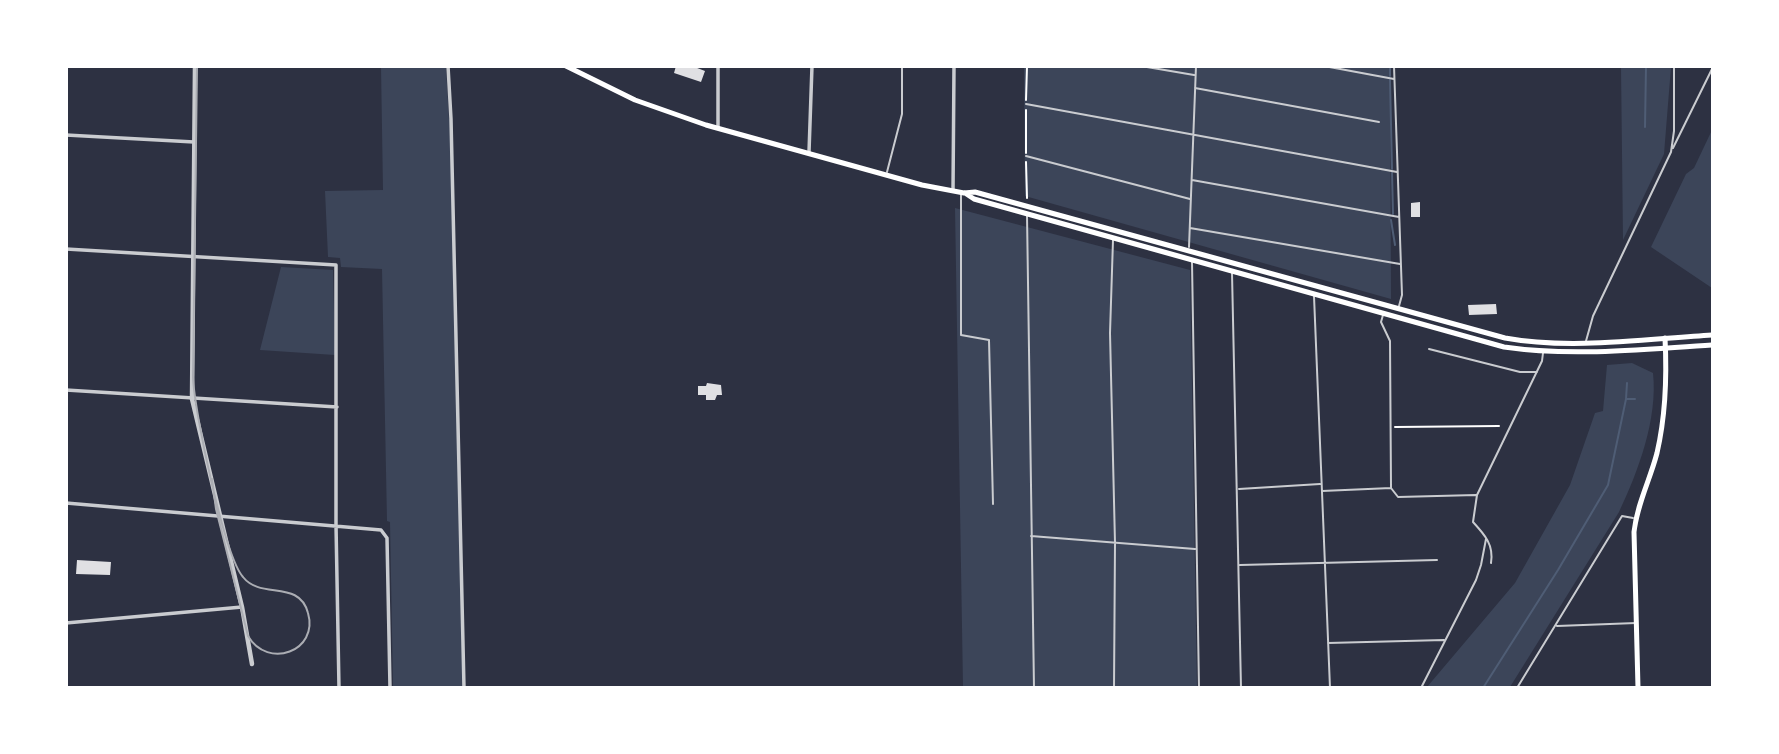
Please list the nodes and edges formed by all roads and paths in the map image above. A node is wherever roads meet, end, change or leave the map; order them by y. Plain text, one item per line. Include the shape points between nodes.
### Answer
1 (195, 66) edge
2 (448, 66) edge
3 (566, 66) edge
4 (718, 66) edge
5 (812, 66) edge
6 (902, 66) edge
7 (954, 66) edge
8 (1027, 66) edge
9 (1141, 66) edge
10 (1196, 66) edge
11 (1324, 66) edge
12 (1394, 66) edge
13 (1674, 66) edge
14 (1713, 69) edge
15 (1196, 75) junction
16 (1395, 79) junction
17 (1195, 88) junction
18 (1026, 104) junction
19 (1379, 122) dead end
20 (718, 129) junction
21 (1194, 134) junction
22 (66, 135) edge
23 (194, 142) junction
24 (1671, 152) junction
25 (809, 155) junction
26 (1026, 156) junction
27 (1397, 172) junction
28 (887, 176) junction
29 (1192, 180) junction
30 (953, 191) junction
31 (962, 192) junction
32 (1191, 200) junction
33 (1027, 206) junction
34 (1027, 214) junction
35 (1400, 217) junction
36 (1190, 228) junction
37 (1113, 239) junction
38 (66, 249) edge
39 (1189, 251) junction
40 (192, 255) junction
41 (1191, 260) junction
42 (1401, 265) junction
43 (1232, 272) junction
44 (1315, 295) junction
45 (1398, 309) junction
46 (1383, 314) junction
47 (1396, 317) junction
48 (1713, 335) edge
49 (1665, 338) junction
50 (1586, 342) junction
51 (1713, 345) edge
52 (1665, 348) junction
53 (1429, 349) dead end
54 (1543, 352) junction
55 (1585, 352) junction
56 (1537, 372) junction
57 (66, 390) edge
58 (192, 399) junction
59 (337, 407) junction
60 (1499, 426) dead end
61 (1391, 428) junction
62 (1321, 484) junction
63 (1391, 488) junction
64 (1238, 489) junction
65 (1322, 491) junction
66 (1477, 495) junction
67 (66, 503) edge
68 (993, 504) dead end
69 (219, 515) junction
70 (1636, 519) junction
71 (336, 525) junction
72 (1486, 535) junction
73 (1031, 536) junction
74 (1115, 543) junction
75 (1196, 549) junction
76 (1437, 559) dead end
77 (1324, 563) junction
78 (1491, 563) dead end
79 (1239, 565) junction
80 (242, 607) junction
81 (66, 623) edge
82 (1637, 623) junction
83 (1556, 626) junction
84 (1445, 640) junction
85 (1328, 643) junction
86 (252, 664) dead end
87 (339, 688) edge
88 (390, 688) edge
89 (464, 688) edge
90 (1034, 688) edge
91 (1114, 688) edge
92 (1199, 688) edge
93 (1241, 688) edge
94 (1330, 688) edge
95 (1421, 688) edge
96 (1517, 688) edge
97 (1638, 688) edge

1 - 23 street
2 - 89 street
3 - 20 main road via 635,100
4 - 20 street
5 - 25 street
6 - 28 lane via 902,114
7 - 30 street
8 - 18 path
9 - 15 lane
10 - 15 lane
11 - 16 lane
12 - 16 lane
13 - 24 lane
14 - 24 lane
15 - 17 lane
16 - 27 lane
17 - 19 lane
17 - 21 lane
18 - 21 lane
18 - 26 path
20 - 25 main road
21 - 27 lane
21 - 29 lane
22 - 23 street
23 - 40 street
24 - 50 lane via 1593,316
25 - 28 main road
26 - 32 lane
26 - 33 path
27 - 35 lane
28 - 30 main road
29 - 32 lane
29 - 35 lane
30 - 31 main road
31 - 33 main road
31 - 34 main road
31 - 68 lane via 961,335 989,340
32 - 36 lane
33 - 39 main road
34 - 37 main road
34 - 73 lane
35 - 42 lane
36 - 39 lane
36 - 42 lane
37 - 41 main road
37 - 74 lane via 1110,333
38 - 40 street
39 - 41 main road
39 - 45 main road
40 - 58 street
40 - 59 street via 337,265
41 - 43 main road
41 - 75 lane
42 - 45 lane
43 - 44 main road
43 - 64 lane
44 - 46 main road
44 - 62 lane
45 - 47 main road
45 - 50 main road via 1505,338
46 - 47 main road
46 - 61 lane via 1381,321 1390,341
47 - 54 main road via 1489,343
48 - 49 main road
49 - 50 main road
49 - 52 main road
50 - 55 lane
51 - 52 main road
52 - 55 main road
52 - 70 main road via 1664,414
53 - 56 lane via 1520,372
54 - 55 main road
54 - 56 lane
56 - 66 lane
57 - 58 street
58 - 59 street
58 - 69 street
59 - 71 street
60 - 61 path
61 - 63 lane
62 - 64 lane
62 - 65 lane
63 - 65 lane
63 - 66 lane via 1398,496
64 - 79 lane
65 - 77 lane
66 - 72 lane via 1473,522
67 - 69 street
69 - 71 street
69 - 80 street
70 - 82 main road
70 - 83 lane via 1622,516
71 - 87 street
71 - 88 street via 379,530 387,538
72 - 78 lane via 1493,552
72 - 84 lane via 1481,565
73 - 74 lane
73 - 90 lane
74 - 75 lane
74 - 91 lane
75 - 92 lane
76 - 77 lane
77 - 79 lane
77 - 85 lane
79 - 93 lane
80 - 81 street
80 - 86 street
82 - 83 lane
82 - 97 main road
83 - 96 lane
84 - 85 lane
84 - 95 lane
85 - 94 lane

